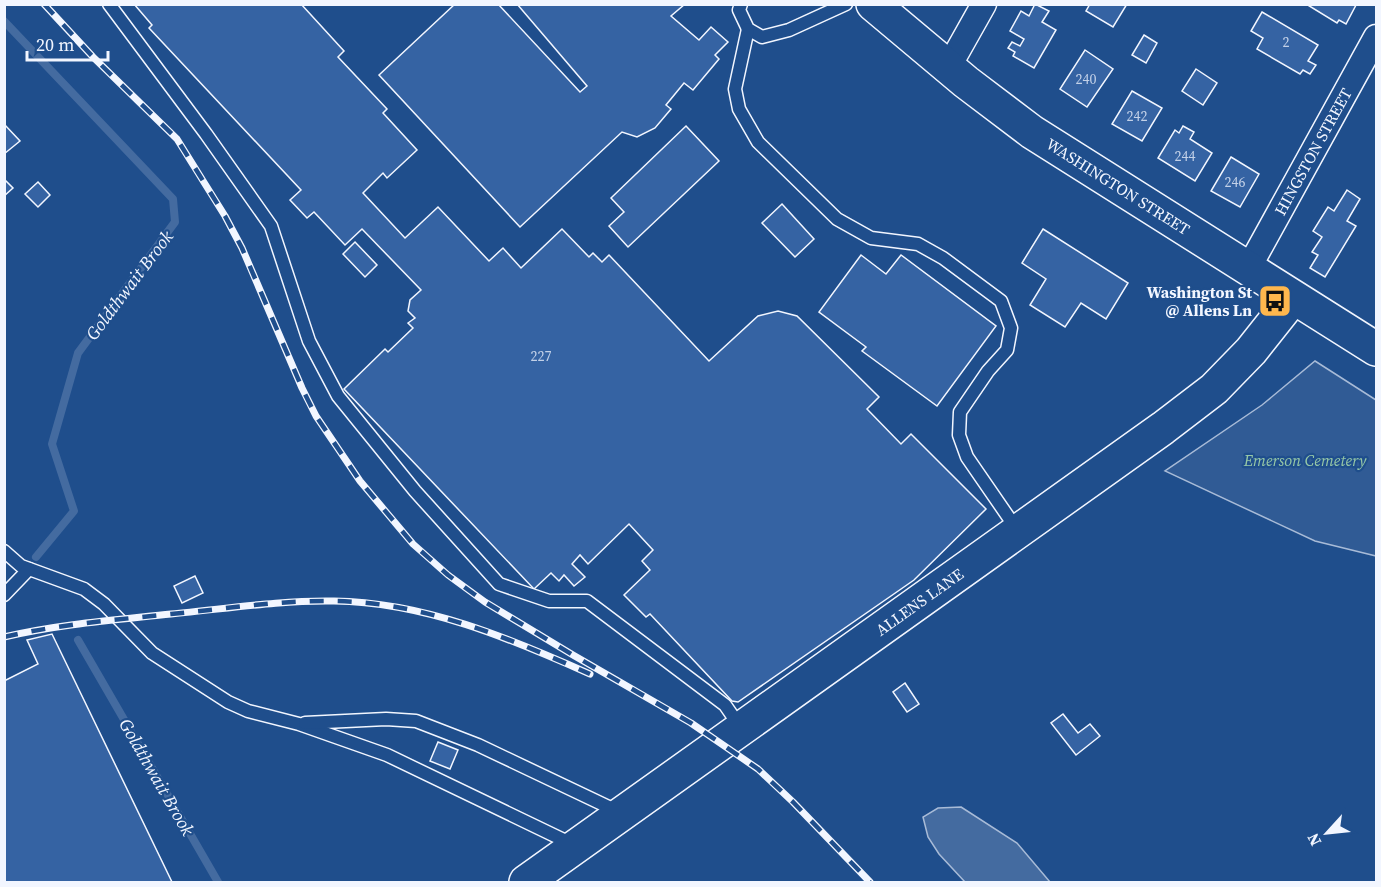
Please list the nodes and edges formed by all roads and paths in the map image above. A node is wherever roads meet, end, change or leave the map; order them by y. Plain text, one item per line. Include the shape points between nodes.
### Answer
1 (109, 4) edge
2 (741, 4) edge
3 (846, 4) edge
4 (873, 4) edge
5 (984, 4) edge
6 (748, 29) junction
7 (1377, 37) edge
8 (948, 68) junction
9 (1248, 269) junction
10 (1293, 298) junction
11 (1377, 349) edge
12 (1019, 532) junction
13 (4, 551) edge
14 (29, 569) junction
15 (4, 595) edge
16 (299, 724) junction
17 (742, 729) junction
18 (622, 814) junction
19 (577, 846) junction
20 (526, 882) edge

1 - 17 lane via 271,226 309,341 338,396 415,491 499,584 549,601 587,601 725,705
2 - 6 lane via 739,10
3 - 6 lane via 789,30 762,37
4 - 8 street, WASHINGTON STREET
5 - 8 street
6 - 12 lane via 735,89 739,109 758,142 837,219 871,238 918,244 944,258 1001,301 1011,328 1007,350 960,412 959,435 967,457
7 - 9 street, HINGSTON STREET
8 - 9 street, WASHINGTON STREET via 1032,132
9 - 10 street, WASHINGTON STREET
10 - 11 street, WASHINGTON STREET
10 - 12 street, ALLENS LANE via 1251,351 1214,389
12 - 17 street, ALLENS LANE
13 - 14 lane
14 - 15 lane
14 - 16 lane via 84,588 152,653 228,702
16 - 18 lane via 416,721 478,745
16 - 19 lane via 387,755
17 - 18 street, ALLENS LANE
18 - 19 street, ALLENS LANE
19 - 20 street, ALLENS LANE

